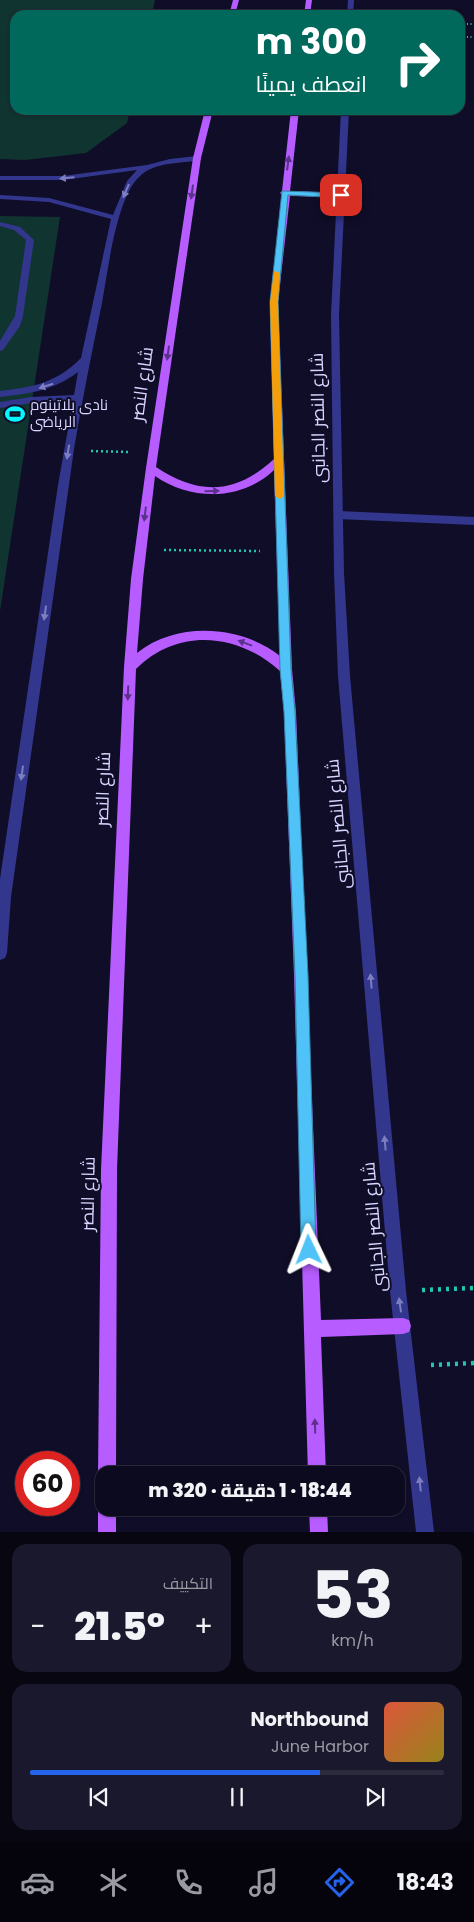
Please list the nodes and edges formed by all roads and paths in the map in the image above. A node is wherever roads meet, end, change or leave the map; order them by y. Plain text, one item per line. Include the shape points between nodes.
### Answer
1 (208, 115) edge
2 (294, 115) edge
3 (345, 115) edge
4 (197, 158) junction
5 (150, 166) junction
6 (0, 178) edge
7 (36, 180) junction
8 (284, 193) junction
9 (341, 195) junction
10 (0, 197) edge
11 (30, 197) junction
12 (116, 218) junction
13 (0, 224) edge
14 (0, 348) edge
15 (84, 360) junction
16 (0, 394) edge
17 (77, 398) junction
18 (0, 405) edge
19 (68, 450) junction
20 (154, 452) junction
21 (278, 461) junction
22 (151, 468) junction
23 (338, 515) junction
24 (474, 521) edge
25 (141, 550) junction
26 (283, 551) junction
27 (130, 667) junction
28 (286, 669) junction
29 (0, 953) edge
30 (474, 1288) edge
31 (398, 1291) junction
32 (403, 1326) junction
33 (311, 1329) junction
34 (474, 1363) edge
35 (408, 1366) junction
36 (107, 1466) edge
37 (317, 1466) edge
38 (107, 1516) edge
39 (318, 1516) edge
40 (107, 1532) edge
41 (319, 1532) edge
42 (425, 1532) edge

1 - 4 main road, شارع النصر
8 -> 2 main road
3 - 9 street, شارع النصر الجانبى
4 - 5 street
4 -> 20 main road, شارع النصر
5 -> 7 street
5 -> 12 street via 131,179
6 - 7 street
7 - 11 street
8 - 9 main road
8 - 21 main road via 274,302
9 - 23 street, شارع النصر الجانبى via 335,315
10 - 11 street
11 - 12 street
12 - 15 street
13 - 14 street via 16,227 30,240 19,316
15 -> 16 street via 58,382
15 - 17 street
17 - 18 street
17 - 19 street
19 - 20 path
19 -> 29 street via 4,897
20 - 22 main road, شارع النصر
22 -> 21 main road via 165,480 184,488 214,491 250,484
21 - 26 main road
22 -> 25 main road, شارع النصر
23 - 24 street
31 -> 23 street, شارع النصر الجانبى via 344,685
25 - 26 path
25 - 27 main road, شارع النصر
26 - 28 main road
28 -> 27 main road via 268,653 246,642 222,636 170,641 148,652
27 -> 36 main road, شارع النصر via 109,1170
28 - 33 main road via 301,975
30 - 31 path
32 -> 31 street, شارع النصر الجانبى
32 - 33 main road
32 - 35 street, شارع النصر الجانبى
37 -> 33 main road
34 - 35 path
42 -> 35 street, شارع النصر الجانبى
38 - 40 main road
39 - 41 main road

